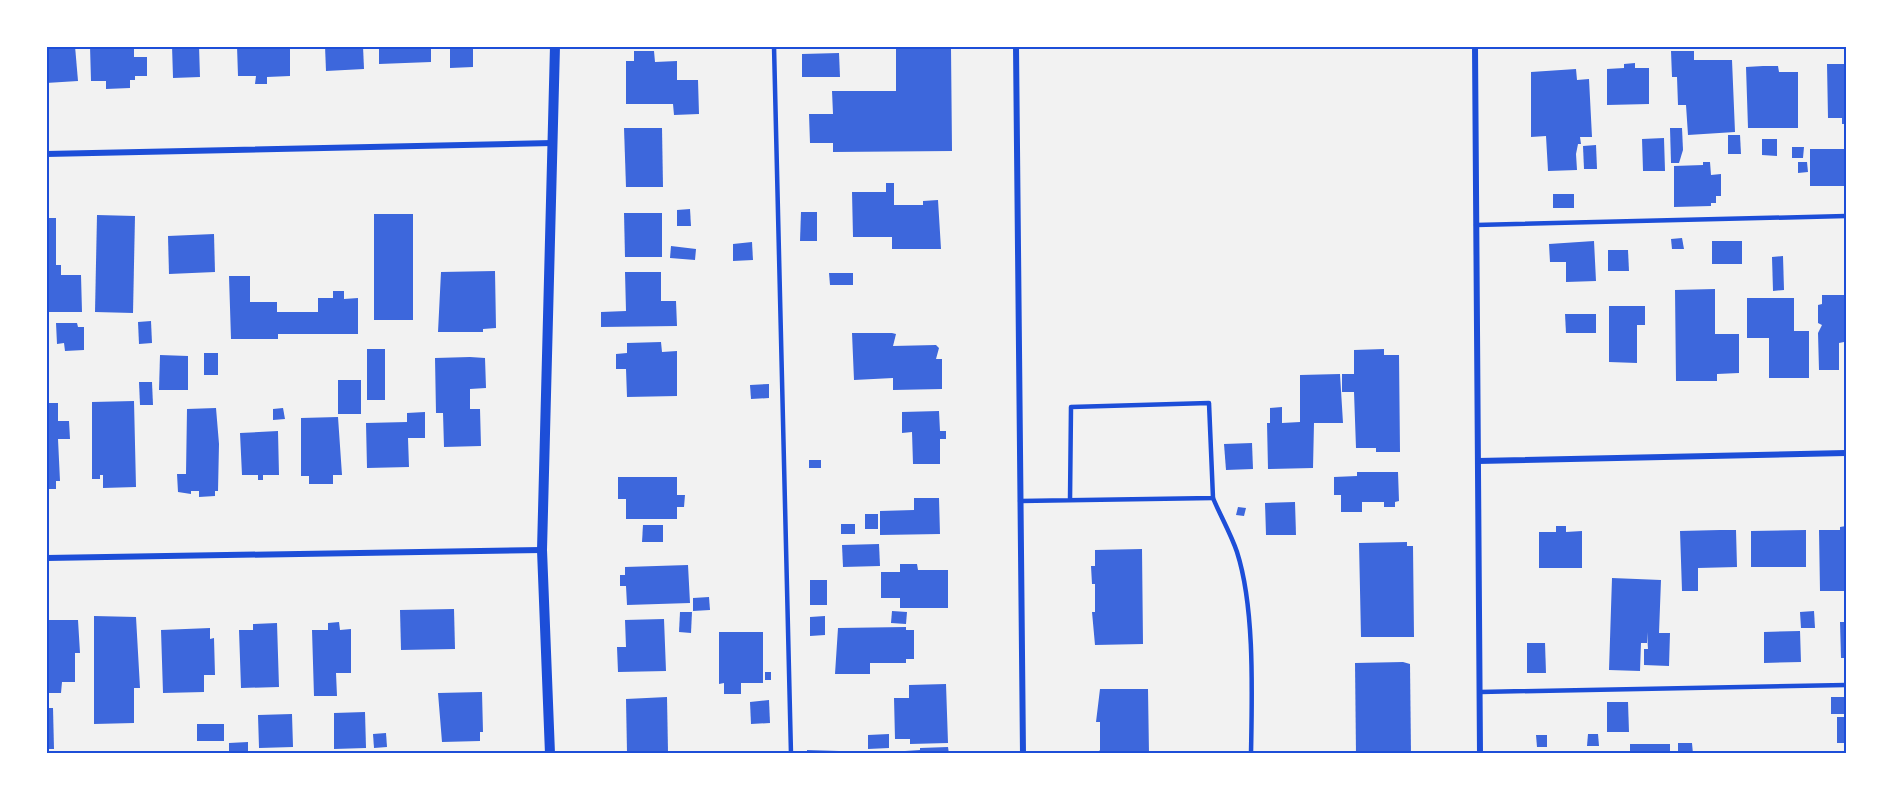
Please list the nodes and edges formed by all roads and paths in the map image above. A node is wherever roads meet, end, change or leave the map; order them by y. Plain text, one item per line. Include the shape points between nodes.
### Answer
1 (555, 46) edge
2 (774, 46) edge
3 (1016, 46) edge
4 (1475, 46) edge
5 (555, 142) junction
6 (46, 154) edge
7 (1846, 216) edge
8 (1476, 225) junction
9 (1846, 453) edge
10 (1478, 461) junction
11 (1213, 498) junction
12 (1070, 500) junction
13 (1020, 501) junction
14 (542, 550) junction
15 (46, 558) edge
16 (1846, 685) edge
17 (1480, 692) junction
18 (550, 753) edge
19 (791, 753) edge
20 (1023, 753) edge
21 (1251, 753) edge
22 (1480, 753) edge

1 - 5 street
2 - 19 lane
3 - 13 street
4 - 8 street
5 - 6 street
5 - 14 street
7 - 8 lane
8 - 10 street
9 - 10 street
10 - 17 street
11 - 12 lane
11 - 12 lane via 1209,403 1071,407
11 - 21 lane via 1237,553 1245,598 1252,677
12 - 13 lane
13 - 20 street
14 - 15 street
14 - 18 street
16 - 17 lane
17 - 22 street

